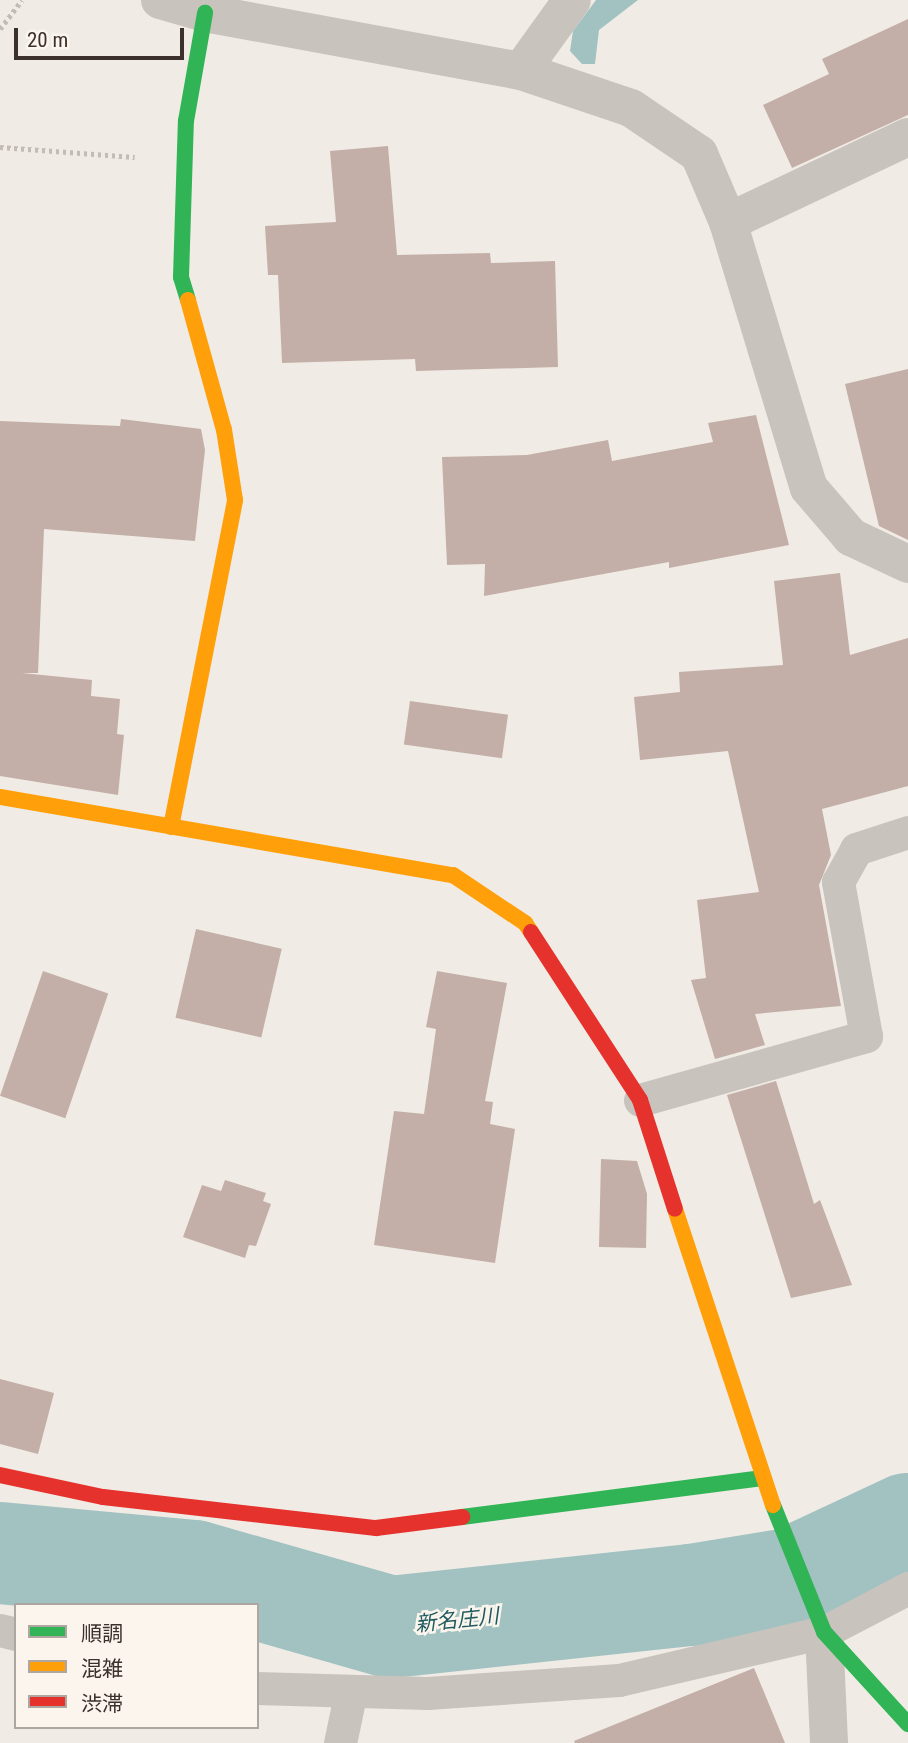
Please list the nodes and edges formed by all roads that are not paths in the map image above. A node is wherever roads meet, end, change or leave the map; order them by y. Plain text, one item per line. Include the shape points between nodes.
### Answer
1 (160, 0) edge
2 (572, 0) edge
3 (205, 13) junction
4 (521, 71) junction
5 (908, 137) edge
6 (728, 222) junction
7 (908, 564) edge
8 (0, 797) edge
9 (171, 827) junction
10 (908, 832) edge
11 (640, 1100) junction
12 (0, 1475) edge
13 (762, 1478) junction
14 (908, 1588) edge
15 (824, 1632) junction
16 (259, 1688) edge
17 (351, 1691) junction
18 (908, 1724) edge
19 (340, 1743) edge
20 (829, 1743) edge

1 - 3 street
2 - 4 street
3 - 4 street
3 - 9 street via 186,121 181,277 224,430 234,500
4 - 6 street via 631,108 699,154
5 - 6 street
6 - 7 street via 809,488 851,537
8 - 9 street
9 - 11 street via 453,875 525,923
10 - 11 lane via 856,849 838,882 866,1036
11 - 13 street
12 - 13 street via 103,1497 376,1528
13 - 15 street
14 - 15 lane
15 - 17 lane via 619,1680 427,1693
15 - 18 street
15 - 20 street
16 - 17 lane
17 - 19 lane

